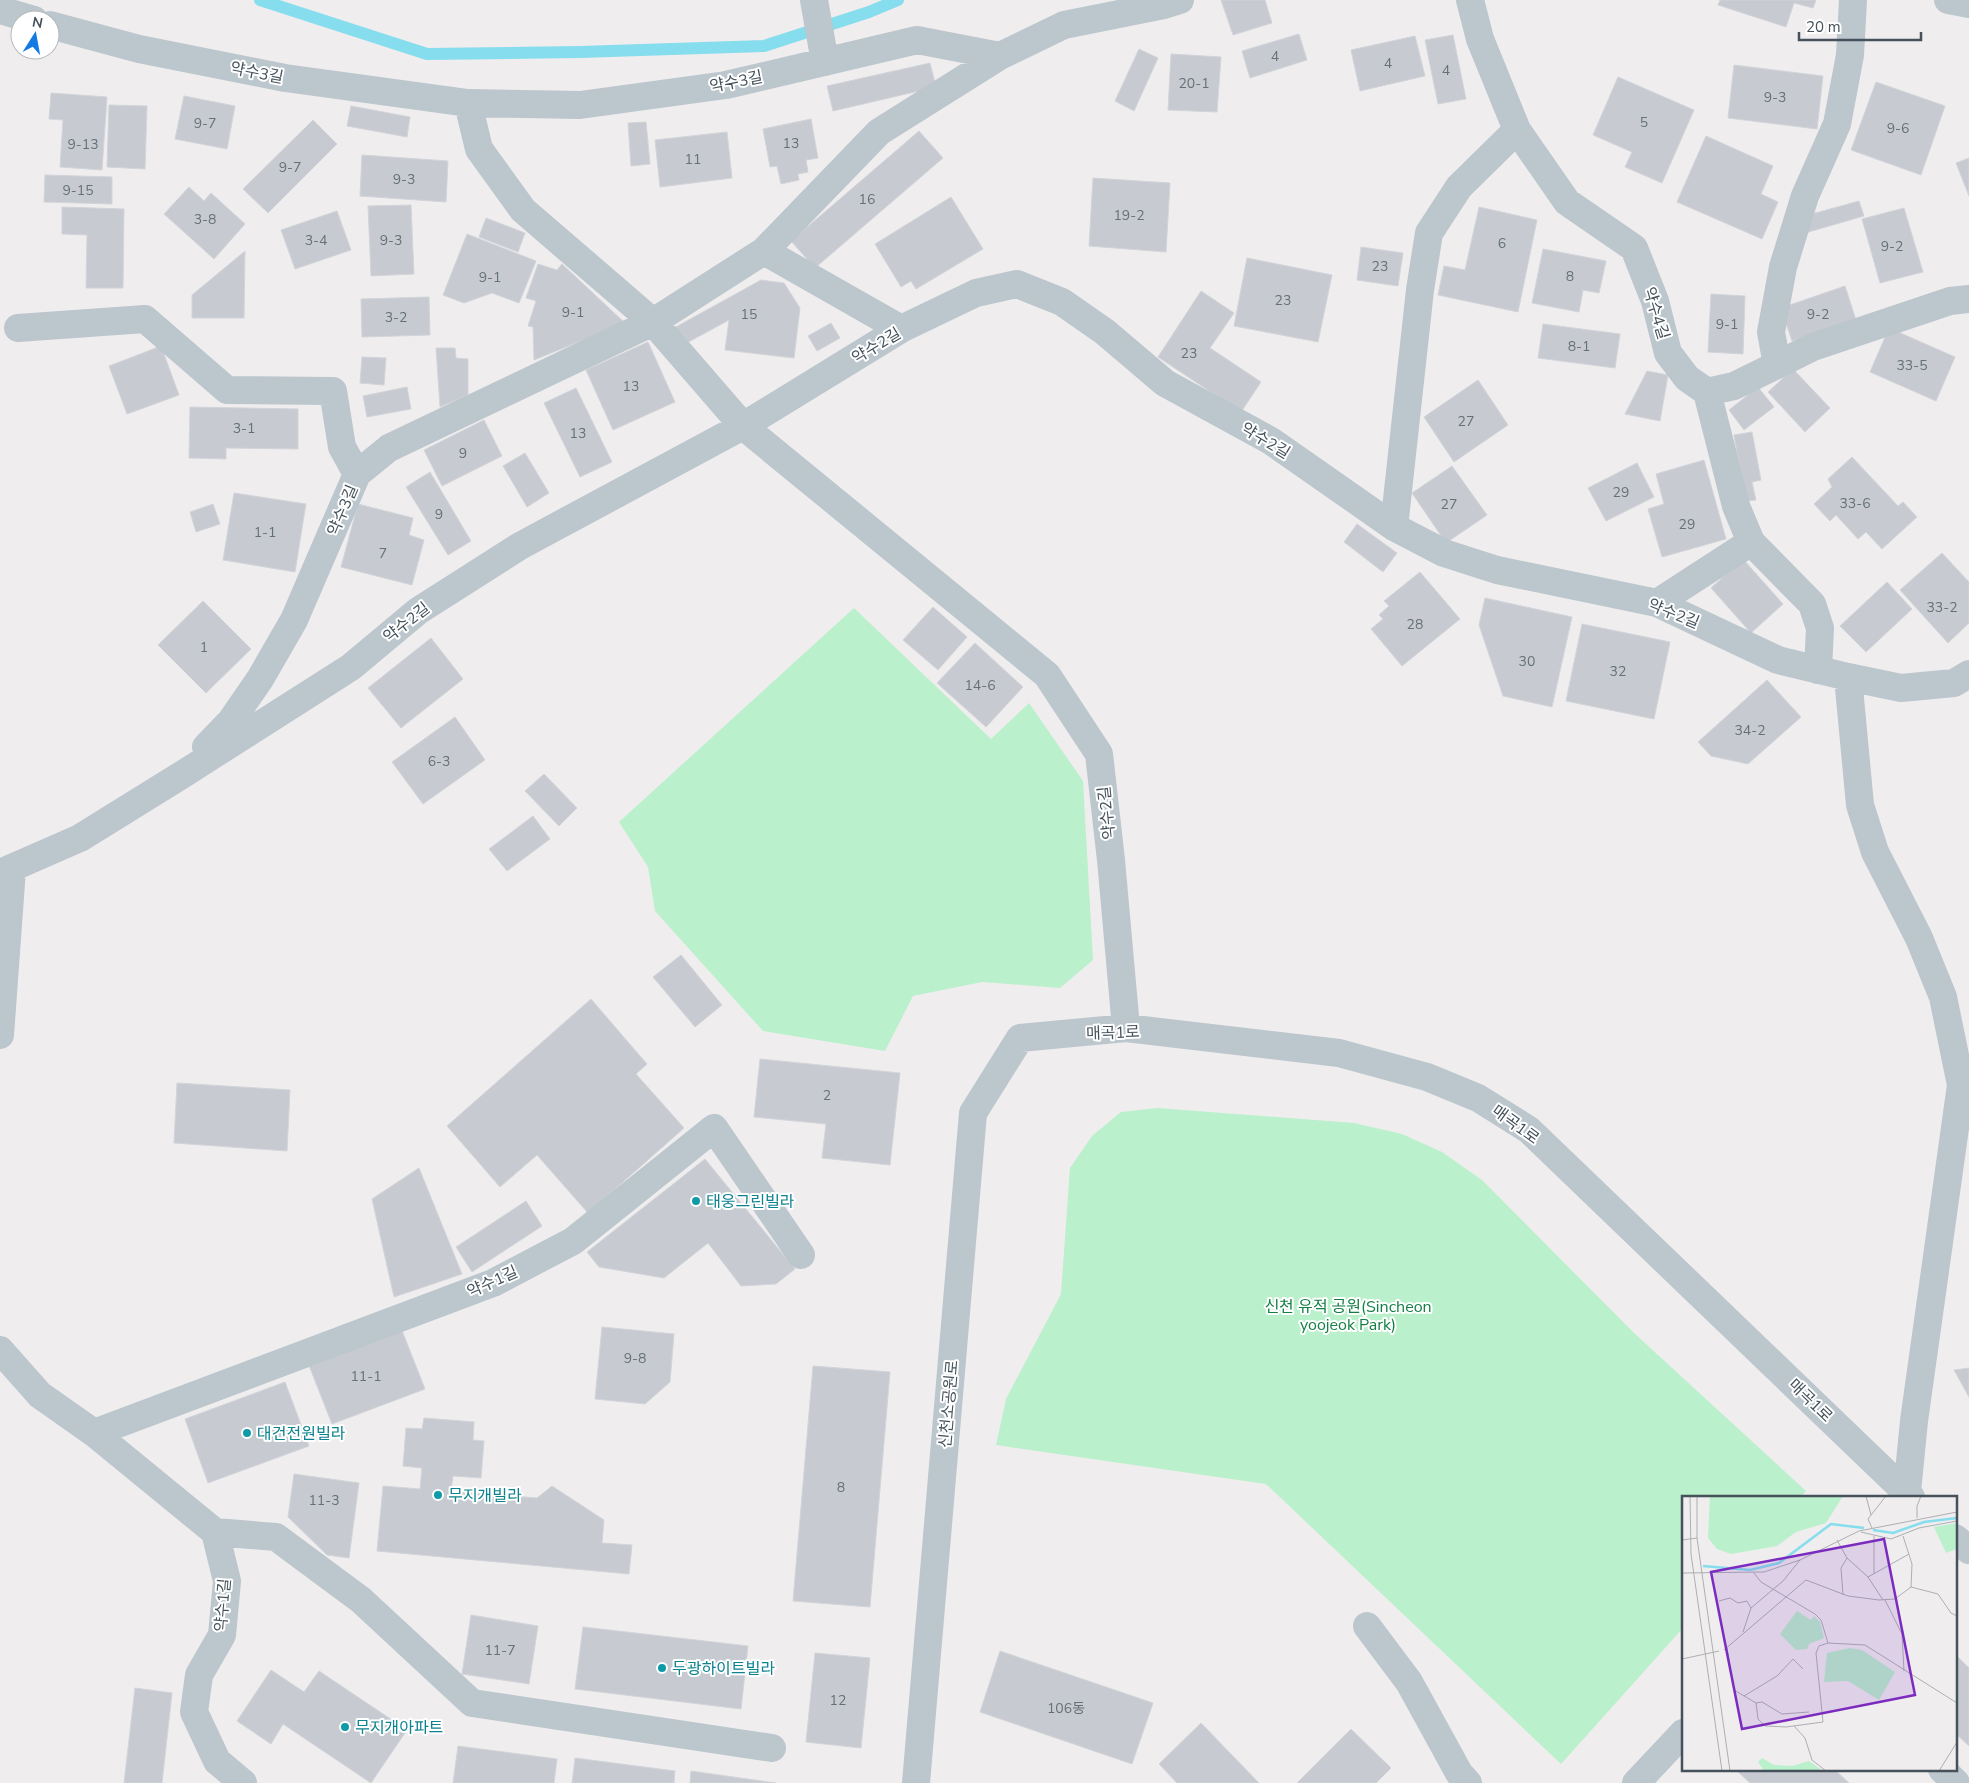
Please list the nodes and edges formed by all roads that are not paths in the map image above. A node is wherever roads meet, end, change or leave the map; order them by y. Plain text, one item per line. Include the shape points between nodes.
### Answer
1 (814, 0) edge
2 (1180, 0) edge
3 (1470, 0) edge
4 (1853, 0) edge
5 (1948, 0) edge
6 (1969, 4) edge
7 (60, 27) edge
8 (1000, 56) junction
9 (825, 62) junction
10 (468, 104) junction
11 (1517, 130) junction
12 (764, 251) junction
13 (1969, 299) edge
14 (653, 322) junction
15 (18, 328) dead end
16 (901, 329) junction
17 (1777, 365) junction
18 (1707, 392) junction
19 (744, 426) junction
20 (357, 474) junction
21 (1394, 527) junction
22 (1751, 542) junction
23 (1657, 603) junction
24 (1818, 670) junction
25 (1969, 674) edge
26 (1848, 677) junction
27 (180, 776) junction
28 (6, 871) edge
29 (1126, 1028) junction
30 (0, 1035) edge
31 (1020, 1038) joint
32 (801, 1255) dead end
33 (0, 1350) edge
34 (94, 1433) junction
35 (1907, 1495) edge
36 (215, 1532) junction
37 (1956, 1539) edge
38 (1969, 1550) edge
39 (1367, 1626) dead end
40 (1682, 1734) edge
41 (772, 1748) dead end
42 (1943, 1770) edge
43 (243, 1783) edge
44 (916, 1783) edge
45 (1468, 1783) edge
46 (1636, 1783) edge
47 (1956, 1783) edge

1 - 9 street
2 - 8 street, 약수3길 via 1064,25
3 - 11 street, 약수4길 via 1480,39
4 - 17 street via 1850,55 1837,124 1805,196 1783,267 1771,332
5 - 6 street
7 - 10 street, 약수3길 via 139,48 285,78
8 - 9 street, 약수3길 via 917,40
8 - 12 street, 약수3길 via 879,132
9 - 10 street, 약수3길 via 726,85 580,105
10 - 14 street via 479,149 523,210
11 - 18 street, 약수4길 via 1567,202 1634,248 1655,302 1668,354 1688,378
11 - 21 street via 1459,187 1429,232
12 - 14 street, 약수3길
12 - 16 street
13 - 17 street via 1950,301 1813,347
14 - 19 street
14 - 20 street, 약수3길 via 389,448
15 - 20 street via 145,319 227,390 333,391 342,447
16 - 19 street, 약수2길
16 - 21 street, 약수2길 via 976,293 1016,284 1062,302 1106,332 1165,383 1271,441
17 - 18 street via 1734,386
18 - 22 street via 1736,506
19 - 27 street, 약수2길 via 520,546 418,611 351,667
19 - 29 street, 약수2길 via 1047,675 1099,754
20 - 27 street, 약수3길 via 294,620 260,679 231,721
21 - 23 street, 약수2길 via 1444,553 1497,570
22 - 23 street
22 - 24 street via 1812,604 1820,628
23 - 24 street, 약수2길 via 1778,660
24 - 26 street, 약수2길
25 - 26 street, 약수2길 via 1954,683 1901,688
26 - 35 street via 1860,805 1875,852 1919,938 1943,997 1961,1085 1914,1421
27 - 28 street, 약수2길 via 80,838
28 - 30 street
29 - 31 street, 매곡1로
29 - 35 street, 매곡1로 via 1339,1053 1427,1077 1478,1098 1530,1130
31 - 44 street, 신천소공원로 via 973,1113
32 - 34 street, 약수1길 via 714,1128 573,1241 493,1283
33 - 34 street via 40,1395
34 - 36 street
36 - 41 street via 276,1537 362,1600 472,1703
36 - 43 street, 약수1길 via 228,1581 222,1635 200,1675 194,1712 217,1761
37 - 38 street
39 - 45 street via 1409,1682
40 - 46 street
42 - 47 street

